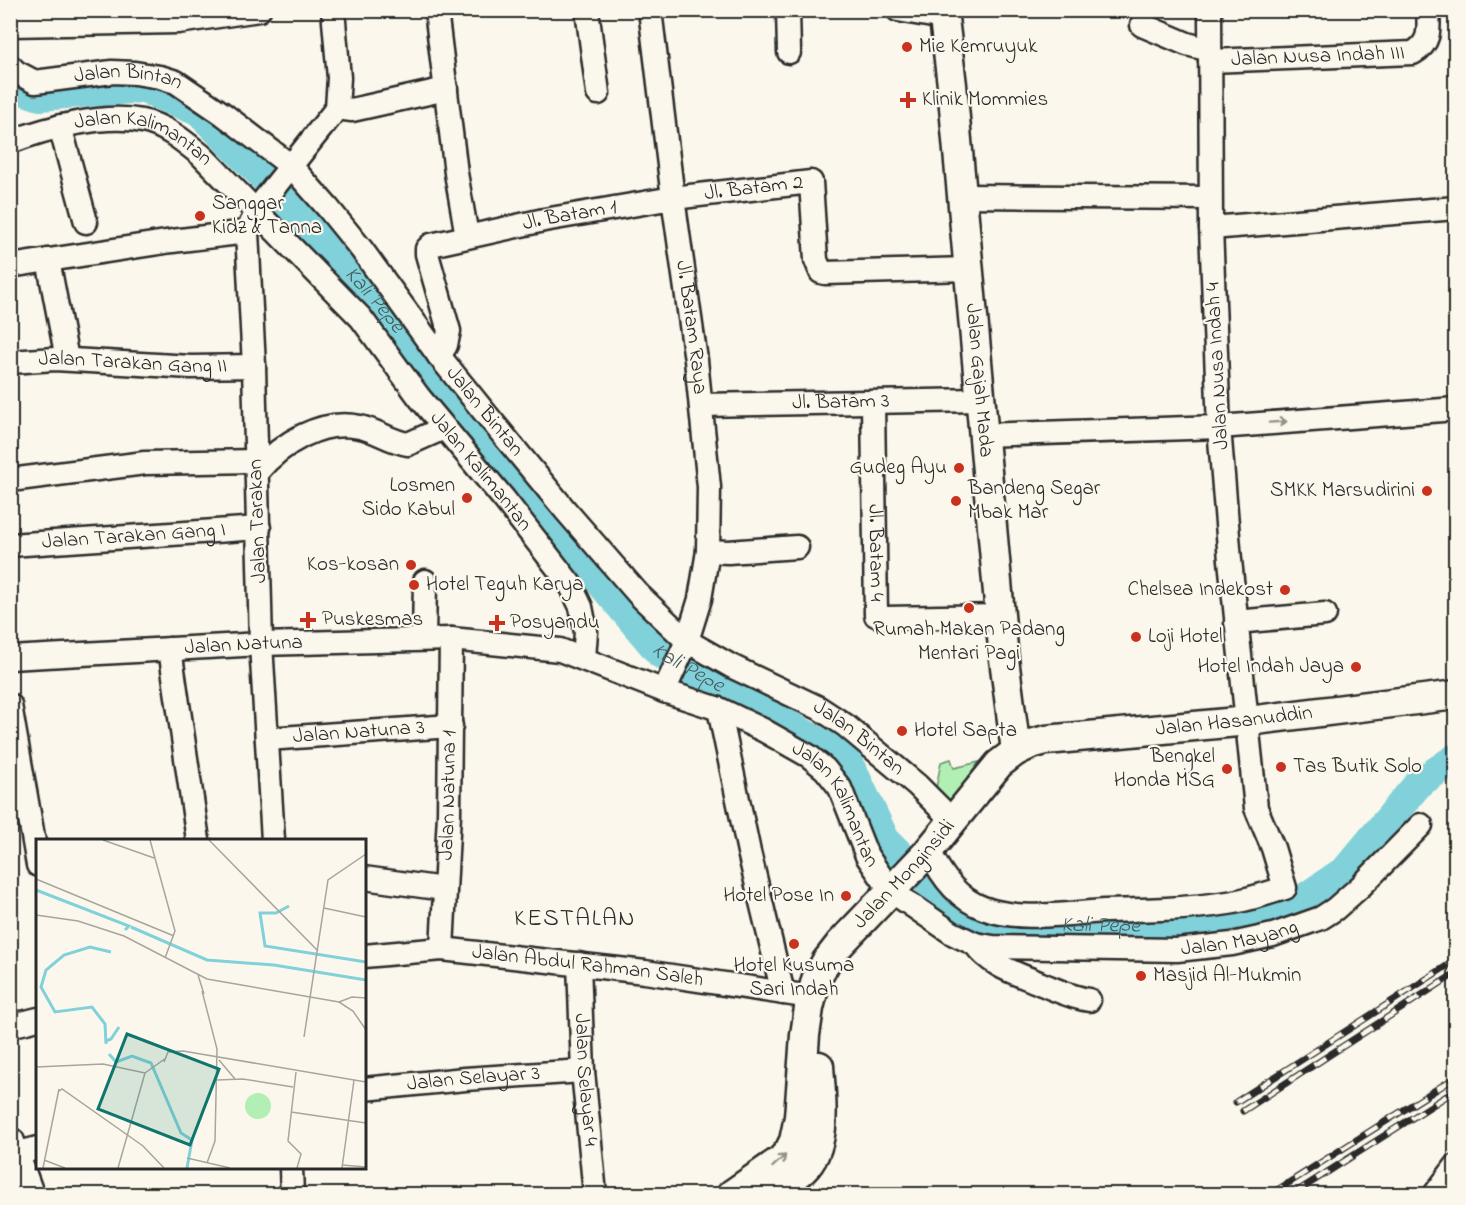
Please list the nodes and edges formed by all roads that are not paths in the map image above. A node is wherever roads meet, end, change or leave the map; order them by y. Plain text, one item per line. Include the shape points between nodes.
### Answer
1 (259, 10) edge
2 (333, 10) edge
3 (436, 10) edge
4 (588, 10) edge
5 (651, 10) edge
6 (788, 10) edge
7 (898, 10) edge
8 (1210, 10) edge
9 (1428, 10) edge
10 (944, 14) edge
11 (177, 16) edge
12 (10, 25) edge
13 (1142, 26) dead end
14 (789, 52) dead end
15 (1210, 56) junction
16 (10, 66) edge
17 (446, 89) junction
18 (598, 93) dead end
19 (337, 108) junction
20 (60, 126) junction
21 (10, 142) edge
22 (287, 170) junction
23 (962, 196) junction
24 (673, 198) junction
25 (1210, 198) junction
26 (1455, 208) edge
27 (254, 217) junction
28 (86, 222) dead end
29 (1211, 228) junction
30 (467, 236) junction
31 (48, 260) junction
32 (10, 266) edge
33 (968, 269) junction
34 (439, 356) junction
35 (67, 359) junction
36 (10, 363) edge
37 (254, 366) junction
38 (980, 400) junction
39 (873, 403) junction
40 (701, 405) junction
41 (1455, 409) edge
42 (1219, 427) junction
43 (444, 428) junction
44 (983, 435) junction
45 (256, 467) junction
46 (10, 480) edge
47 (259, 528) junction
48 (10, 544) edge
49 (797, 547) dead end
50 (708, 551) junction
51 (425, 581) dead end
52 (1325, 614) dead end
53 (1000, 616) junction
54 (1236, 622) junction
55 (424, 639) junction
56 (451, 639) junction
57 (261, 644) junction
58 (170, 649) junction
59 (684, 649) junction
60 (10, 658) edge
61 (584, 658) junction
62 (665, 687) junction
63 (1455, 695) edge
64 (10, 705) edge
65 (719, 710) junction
66 (1248, 721) junction
67 (451, 726) junction
68 (267, 739) junction
69 (1016, 751) junction
70 (953, 820) junction
71 (1421, 825) dead end
72 (198, 839) edge
73 (273, 839) edge
74 (927, 852) junction
75 (36, 854) edge
76 (366, 878) edge
77 (894, 888) junction
78 (444, 889) junction
79 (975, 944) junction
80 (442, 949) junction
81 (366, 956) edge
82 (579, 964) junction
83 (801, 1000) junction
84 (1089, 1000) dead end
85 (36, 1020) edge
86 (10, 1026) edge
87 (583, 1071) junction
88 (366, 1089) edge
89 (808, 1135) junction
90 (21, 1148) edge
91 (1455, 1166) edge
92 (291, 1169) edge
93 (29, 1194) edge
94 (292, 1194) edge
95 (595, 1194) edge
96 (732, 1194) edge
97 (763, 1194) edge
98 (1435, 1194) edge

1 - 11 street
2 - 19 street via 339,78
3 - 17 street
4 - 18 street
5 - 24 street, Jl. Batam Raya
6 - 14 street
7 - 10 street
8 - 15 street, Jalan Nusa Indah 4
9 - 15 street, Jalan Nusa Indah III via 1427,40 1413,54
10 - 23 main road, Jalan Gajah Mada
11 - 12 street
13 - 15 street, Jalan Nusa Indah III
15 - 25 street, Jalan Nusa Indah 4
16 - 22 street, Jalan Bintan via 35,82 112,72 176,82 223,114
17 - 19 street via 352,110
17 - 30 street
19 - 22 street
20 - 21 street, Jalan Kalimantan
20 - 27 street, Jalan Kalimantan via 118,120 157,126 202,156
20 - 28 street
22 - 27 street
22 - 34 street, Jalan Bintan via 328,207
23 - 25 street
23 - 33 main road, Jalan Gajah Mada
24 - 30 street, Jl. Batam 1
24 - 33 street, Jl. Batam 2 via 811,182 816,260 821,272
24 - 40 street, Jl. Batam Raya
25 - 29 street, Jalan Nusa Indah 4
26 - 29 street
27 - 31 street via 172,241
27 - 37 street, Jalan Tarakan
27 - 43 street, Jalan Kalimantan via 287,241 361,318
29 - 42 street, Jalan Nusa Indah 4
30 - 34 street, Jl. Batam 1 via 427,249 449,331
31 - 32 street
31 - 35 street
33 - 38 main road, Jalan Gajah Mada
34 - 59 street, Jalan Bintan
35 - 36 street, Jalan Tarakan Gang II
35 - 37 street, Jalan Tarakan Gang II via 191,367
37 - 45 street, Jalan Tarakan
38 - 39 street, Jl. Batam 3
38 - 44 main road, Jalan Gajah Mada
39 - 40 street, Jl. Batam 3
39 - 53 street, Jl. Batam 4 via 876,615
40 - 50 street, Jl. Batam Raya via 710,487
42 -> 41 street
42 - 44 street
42 - 54 street, Jalan Nusa Indah 4
43 - 45 street via 408,444 362,427 323,427
43 - 61 street, Jalan Kalimantan via 570,584 585,624
44 - 53 main road, Jalan Gajah Mada
45 - 46 street via 145,463
45 - 47 street, Jalan Tarakan
47 - 48 street, Jalan Tarakan Gang I
47 - 57 street, Jalan Tarakan
49 - 50 street
50 - 59 street, Jl. Batam Raya
51 - 55 street
52 - 54 street
53 - 69 main road, Jalan Gajah Mada
54 - 66 street, Jalan Nusa Indah 4
55 - 56 street, Jalan Natuna
55 - 57 street, Jalan Natuna
56 - 61 street, Jalan Natuna via 560,650
56 - 67 street, Jalan Natuna 1
57 - 58 street, Jalan Natuna
57 - 68 street, Jalan Tarakan
58 - 60 street, Jalan Natuna
58 - 72 street
59 - 62 street, Jl. Batam Raya
59 - 70 street, Jalan Bintan via 731,666 819,708 908,777
61 - 62 street, Jalan Kalimantan
62 - 65 street, Jalan Kalimantan
63 - 66 main road, Jalan Hasanuddin
64 - 75 street
65 - 77 street, Jalan Kalimantan via 809,756 829,774 850,808 867,856
65 - 83 street via 749,852
66 - 69 main road, Jalan Hasanuddin via 1046,740
66 - 74 street, Jalan Nusa Indah 4 via 1256,808 1285,888 1228,903 1173,909 1004,914 967,900 938,870
67 - 68 street, Jalan Natuna 3
67 - 78 street, Jalan Natuna 1
68 - 73 street, Jalan Tarakan
69 - 70 main road, Jalan Monginsidi via 999,764
70 - 74 main road, Jalan Monginsidi
71 - 79 street, Jalan Mayang via 1335,909 1321,918 1256,940 1151,951 1023,949
74 - 77 main road, Jalan Monginsidi
76 - 78 street
77 - 79 street, Jalan Mayang via 952,933
77 - 83 main road, Jalan Monginsidi via 840,944
78 - 80 street, Jalan Natuna 1
79 - 84 street via 983,955 1016,975 1064,995
80 - 81 street, Jalan Abdul Rahman Saleh
80 - 82 street, Jalan Abdul Rahman Saleh
82 - 83 street, Jalan Abdul Rahman Saleh
82 - 87 street, Jalan Selayar 4
83 - 89 main road, Jalan Monginsidi
85 - 86 street
87 - 88 street, Jalan Selayar 3
87 - 95 street, Jalan Selayar 4
96 -> 89 main road, Jalan Monginsidi via 781,1160
89 - 97 main road, Jalan Monginsidi via 816,1149 804,1168
90 - 93 main road
91 - 98 street
92 - 94 street

